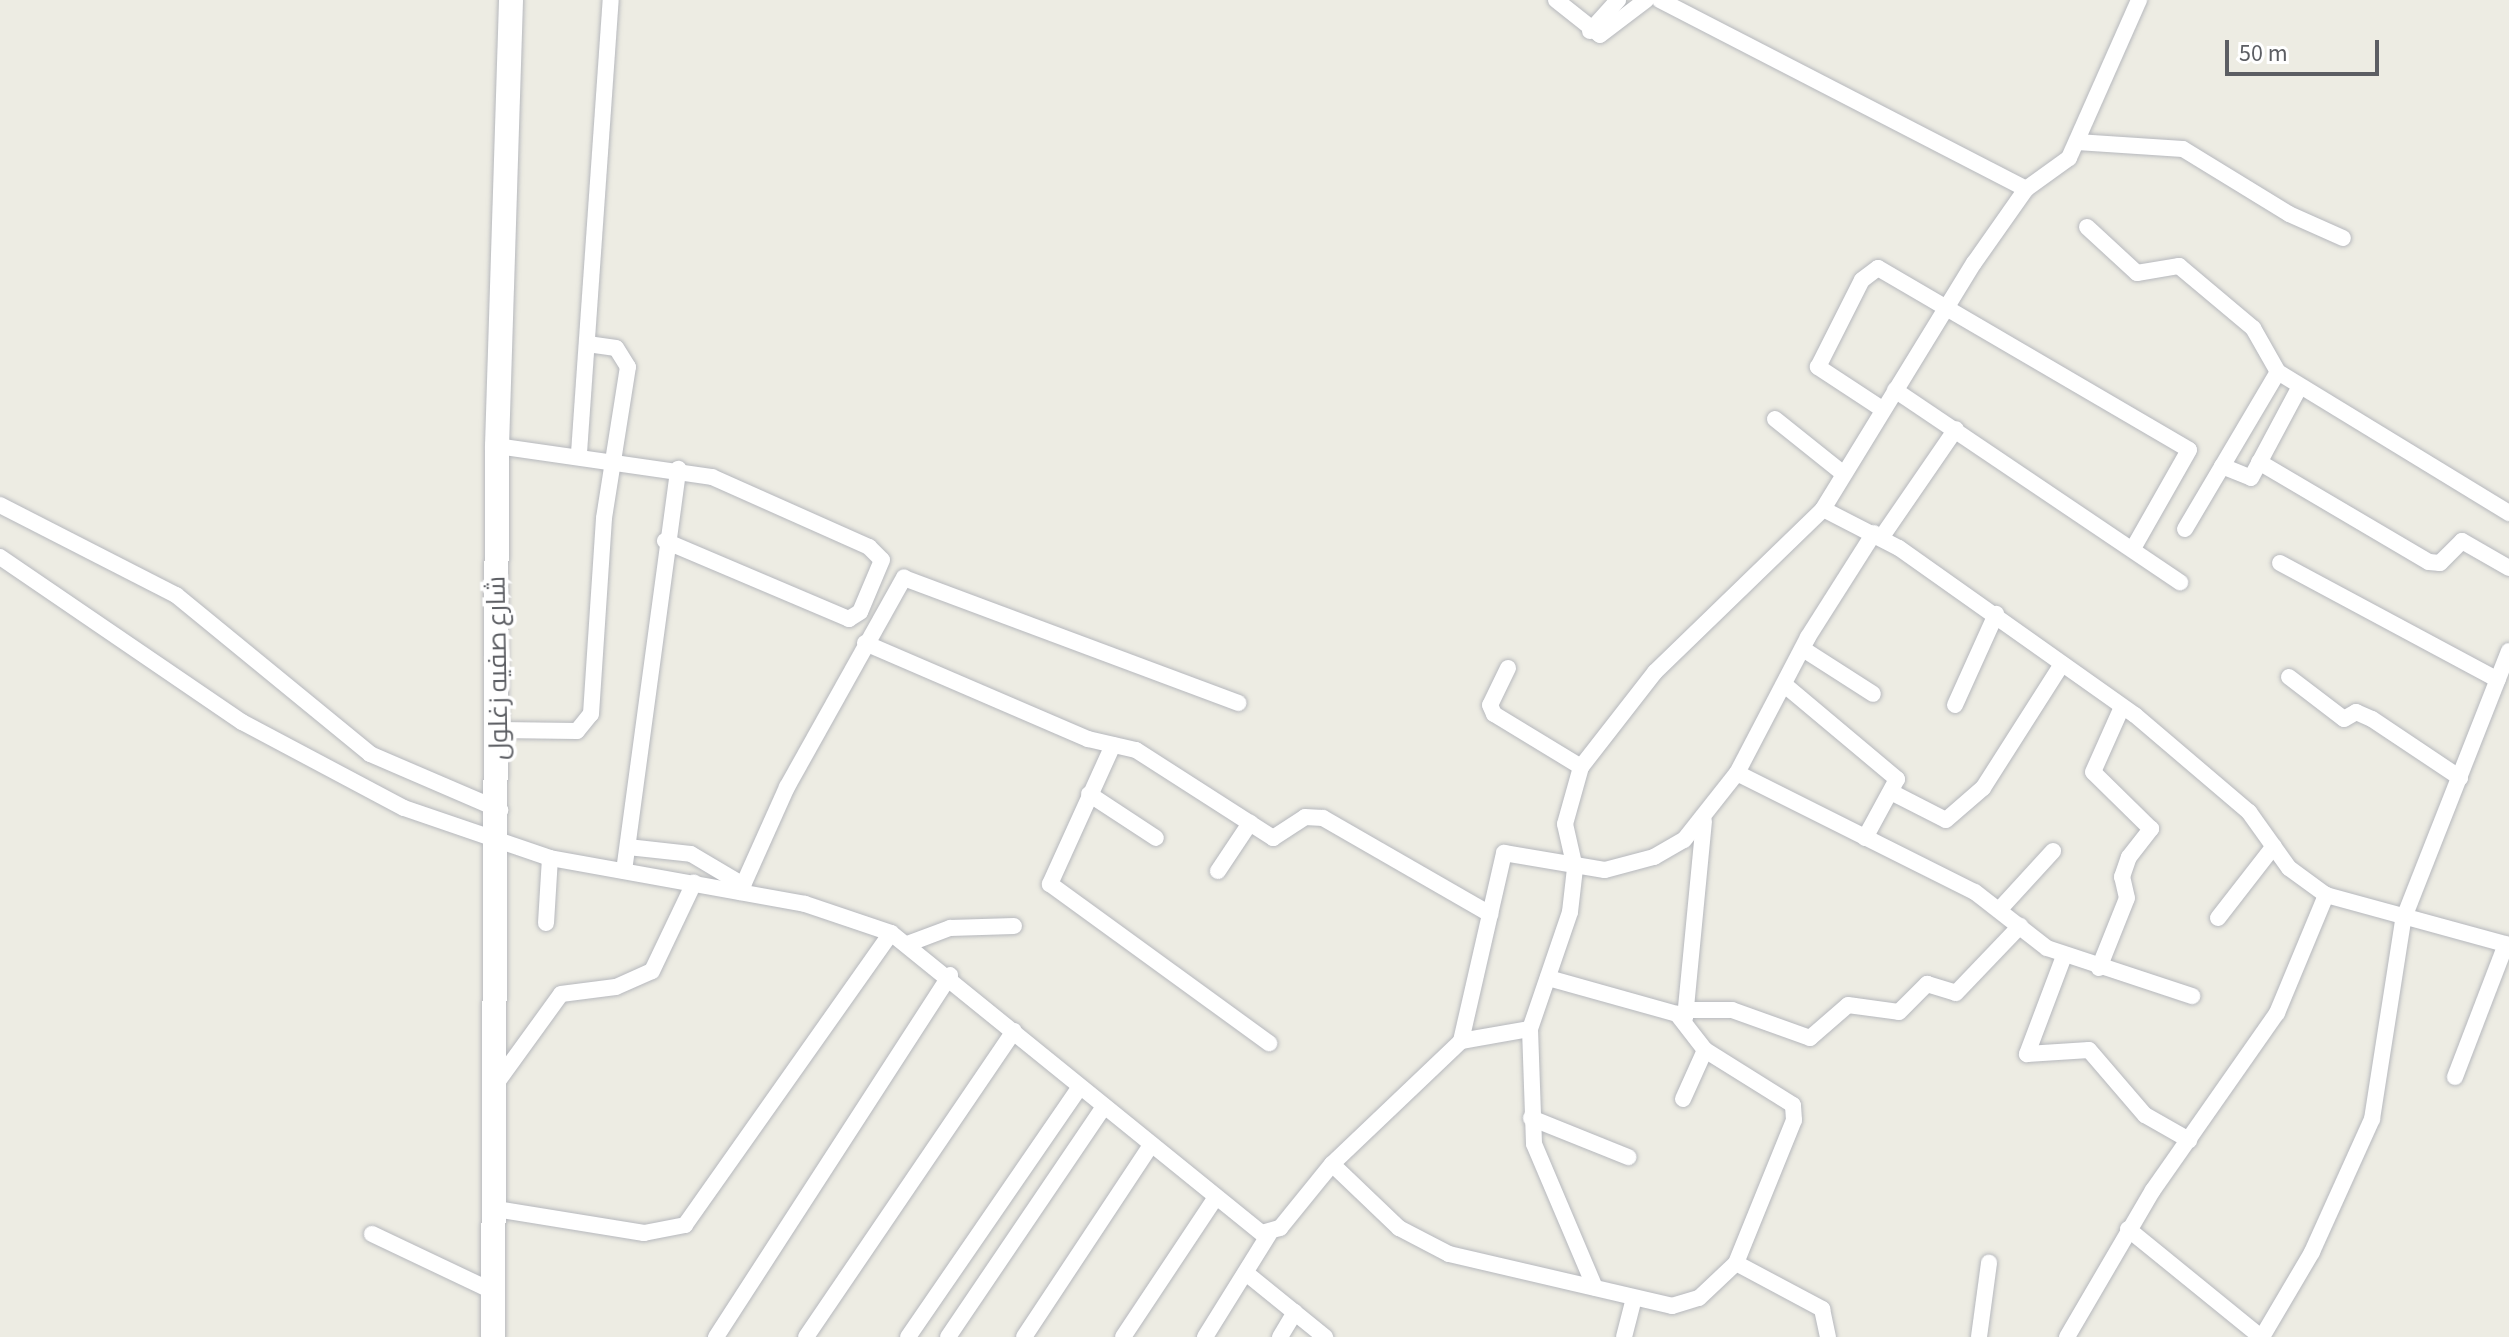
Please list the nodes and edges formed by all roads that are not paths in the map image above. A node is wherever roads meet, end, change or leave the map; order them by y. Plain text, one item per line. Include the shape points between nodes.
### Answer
1 (511, 0) edge
2 (611, 0) edge
3 (1556, 0) edge
4 (1618, 0) edge
5 (1646, 0) edge
6 (1660, 0) edge
7 (2139, 0) edge
8 (1590, 31) junction
9 (2077, 142) junction
10 (2026, 189) junction
11 (2087, 227) dead end
12 (2343, 238) dead end
13 (1946, 305) junction
14 (589, 344) junction
15 (2278, 372) junction
16 (2299, 388) junction
17 (1895, 390) junction
18 (1882, 409) junction
19 (1775, 419) dead end
20 (1956, 429) junction
21 (497, 446) junction
22 (579, 453) junction
23 (611, 458) junction
24 (2259, 462) junction
25 (2222, 466) junction
26 (678, 469) junction
27 (1844, 474) junction
28 (0, 505) edge
29 (1823, 509) junction
30 (2509, 513) edge
31 (2185, 529) dead end
32 (1878, 535) junction
33 (665, 541) junction
34 (2134, 547) junction
35 (0, 557) edge
36 (2280, 563) dead end
37 (2509, 568) edge
38 (2180, 582) dead end
39 (1996, 614) junction
40 (865, 643) junction
41 (1803, 649) junction
42 (2509, 651) edge
43 (2062, 664) junction
44 (1508, 668) dead end
45 (2289, 677) dead end
46 (2498, 680) junction
47 (1786, 686) junction
48 (1873, 694) dead end
49 (1238, 703) dead end
50 (1955, 705) dead end
51 (2122, 707) junction
52 (499, 730) junction
53 (1113, 745) junction
54 (1581, 767) junction
55 (1737, 773) junction
56 (2460, 778) junction
57 (1893, 793) junction
58 (1089, 794) junction
59 (500, 810) junction
60 (1704, 821) junction
61 (1250, 823) junction
62 (1156, 838) dead end
63 (1865, 838) junction
64 (501, 841) junction
65 (2274, 846) junction
66 (628, 847) junction
67 (2053, 851) dead end
68 (550, 858) junction
69 (1575, 868) junction
70 (624, 871) junction
71 (1218, 871) dead end
72 (694, 883) junction
73 (742, 888) junction
74 (2326, 895) junction
75 (1999, 910) junction
76 (1490, 914) junction
77 (2218, 918) dead end
78 (2403, 920) junction
79 (546, 923) dead end
80 (1014, 926) dead end
81 (2020, 926) junction
82 (891, 933) junction
83 (910, 943) junction
84 (2507, 945) edge
85 (2064, 956) junction
86 (2099, 968) junction
87 (950, 975) junction
88 (1548, 978) junction
89 (2192, 996) dead end
90 (1686, 1014) junction
91 (1530, 1029) junction
92 (1014, 1031) junction
93 (1461, 1041) junction
94 (1269, 1043) dead end
95 (1705, 1050) junction
96 (2455, 1077) dead end
97 (498, 1081) junction
98 (1079, 1088) junction
99 (1683, 1099) dead end
100 (1104, 1107) junction
101 (1531, 1118) junction
102 (2189, 1140) junction
103 (1151, 1145) junction
104 (1628, 1157) dead end
105 (1332, 1164) junction
106 (1216, 1197) junction
107 (496, 1209) junction
108 (2128, 1229) junction
109 (372, 1234) dead end
110 (1269, 1234) junction
111 (1736, 1263) junction
112 (1989, 1263) dead end
113 (1246, 1273) junction
114 (1595, 1288) junction
115 (494, 1292) junction
116 (1634, 1298) junction
117 (1295, 1312) junction
118 (1318, 1334) edge
119 (493, 1337) edge
120 (716, 1337) edge
121 (806, 1337) edge
122 (908, 1337) edge
123 (948, 1337) edge
124 (1024, 1337) edge
125 (1123, 1337) edge
126 (1205, 1337) edge
127 (1280, 1337) edge
128 (1624, 1337) edge
129 (1828, 1337) edge
130 (1979, 1337) edge
131 (2067, 1337) edge
132 (2261, 1337) edge

1 - 21 street, شارع صفيه زغلول
2 - 14 street
3 - 8 street
4 - 8 street
5 - 8 street via 1604,34
6 - 10 street
7 - 9 street
9 - 10 street via 2055,173
9 - 12 street via 2183,149
10 - 13 street
11 - 15 street via 2137,273 2179,266 2253,328
13 - 17 street
13 - 18 street via 1886,270 1871,269 1862,280 1818,367
13 - 34 street via 2189,450
14 - 22 street
14 - 23 street via 616,348 628,359
15 - 16 street
15 - 25 street
16 - 24 street
16 - 30 street
17 - 18 street
17 - 20 street
18 - 27 street
19 - 27 street
20 - 32 street
20 - 34 street
21 - 22 street
21 - 52 street, شارع صفيه زغلول
22 - 23 street
23 - 26 street
23 - 52 street via 589,723 577,731
24 - 25 street via 2247,481
24 - 37 street via 2429,562 2440,563 2462,541
25 - 31 street
26 - 33 street
26 - 33 street via 740,488 869,547 881,565 860,612 849,619
27 - 29 street
28 - 59 street via 176,595 370,754
29 - 32 street
29 - 54 street via 1655,672
32 - 39 street
32 - 41 street
33 - 66 street
34 - 38 street
35 - 64 street via 242,722 404,808
36 - 46 street
39 - 43 street
39 - 50 street
40 - 49 street via 897,583 914,578
40 - 53 street
40 - 73 street
41 - 47 street
41 - 48 street
42 - 46 street
43 - 51 street
43 - 57 street via 1983,788 1946,820
44 - 54 street via 1490,705 1494,714
45 - 56 street via 2344,719 2356,712 2372,719
46 - 56 street
47 - 55 street
47 - 57 street via 1894,776
51 - 65 street via 2249,812
51 - 86 street via 2093,772 2151,829 2129,857 2122,877 2127,898
52 - 59 street, شارع صفيه زغلول
53 - 58 street
53 - 61 street via 1136,750
54 - 69 street via 1565,824
55 - 60 street
55 - 63 street
56 - 78 street
57 - 63 street
58 - 62 street
58 - 94 street via 1052,868 1055,890
59 - 64 street, شارع صفيه زغلول
60 - 69 street via 1654,857 1624,868
60 - 90 street
61 - 71 street
61 - 76 street via 1277,840 1317,816
63 - 75 street
64 - 68 street
64 - 97 street, شارع صفيه زغلول
65 - 74 street
65 - 77 street
66 - 70 street
66 - 73 street via 691,854
67 - 75 street
68 - 70 street
68 - 79 street
69 - 76 street via 1506,852
69 - 88 street
70 - 72 street
72 - 73 street
72 - 97 street via 652,971 616,987 561,994
73 - 82 street
74 - 78 street
74 - 102 street via 2290,991
75 - 81 street
76 - 93 street
78 - 84 street
78 - 132 street via 2372,1119 2312,1252
80 - 83 street via 950,928
81 - 85 street
81 - 90 street via 1956,993 1927,984 1899,1012 1848,1005 1810,1038 1732,1010
82 - 83 street
82 - 107 street via 685,1225 644,1233
83 - 87 street
84 - 96 street
85 - 86 street
85 - 102 street via 2027,1054 2089,1050 2145,1115
86 - 89 street
87 - 92 street
87 - 120 street
88 - 90 street
88 - 91 street
90 - 95 street
91 - 93 street
91 - 101 street
92 - 98 street
92 - 121 street
93 - 105 street
95 - 99 street
95 - 111 street via 1796,1111
97 - 107 street, شارع صفيه زغلول
98 - 100 street
98 - 122 street
100 - 103 street
100 - 123 street
101 - 104 street
101 - 114 street via 1534,1144
102 - 108 street
103 - 106 street
103 - 124 street
105 - 110 street
105 - 114 street via 1423,1244
106 - 110 street
106 - 125 street
107 - 115 street, شارع صفيه زغلول
108 - 131 street
108 - 132 street
109 - 115 street
110 - 113 street
111 - 116 street via 1692,1304
111 - 129 street via 1822,1309
112 - 130 street
113 - 117 street
113 - 126 street
114 - 116 street
115 - 119 street, شارع صفيه زغلول
116 - 128 street
117 - 118 street
117 - 127 street

